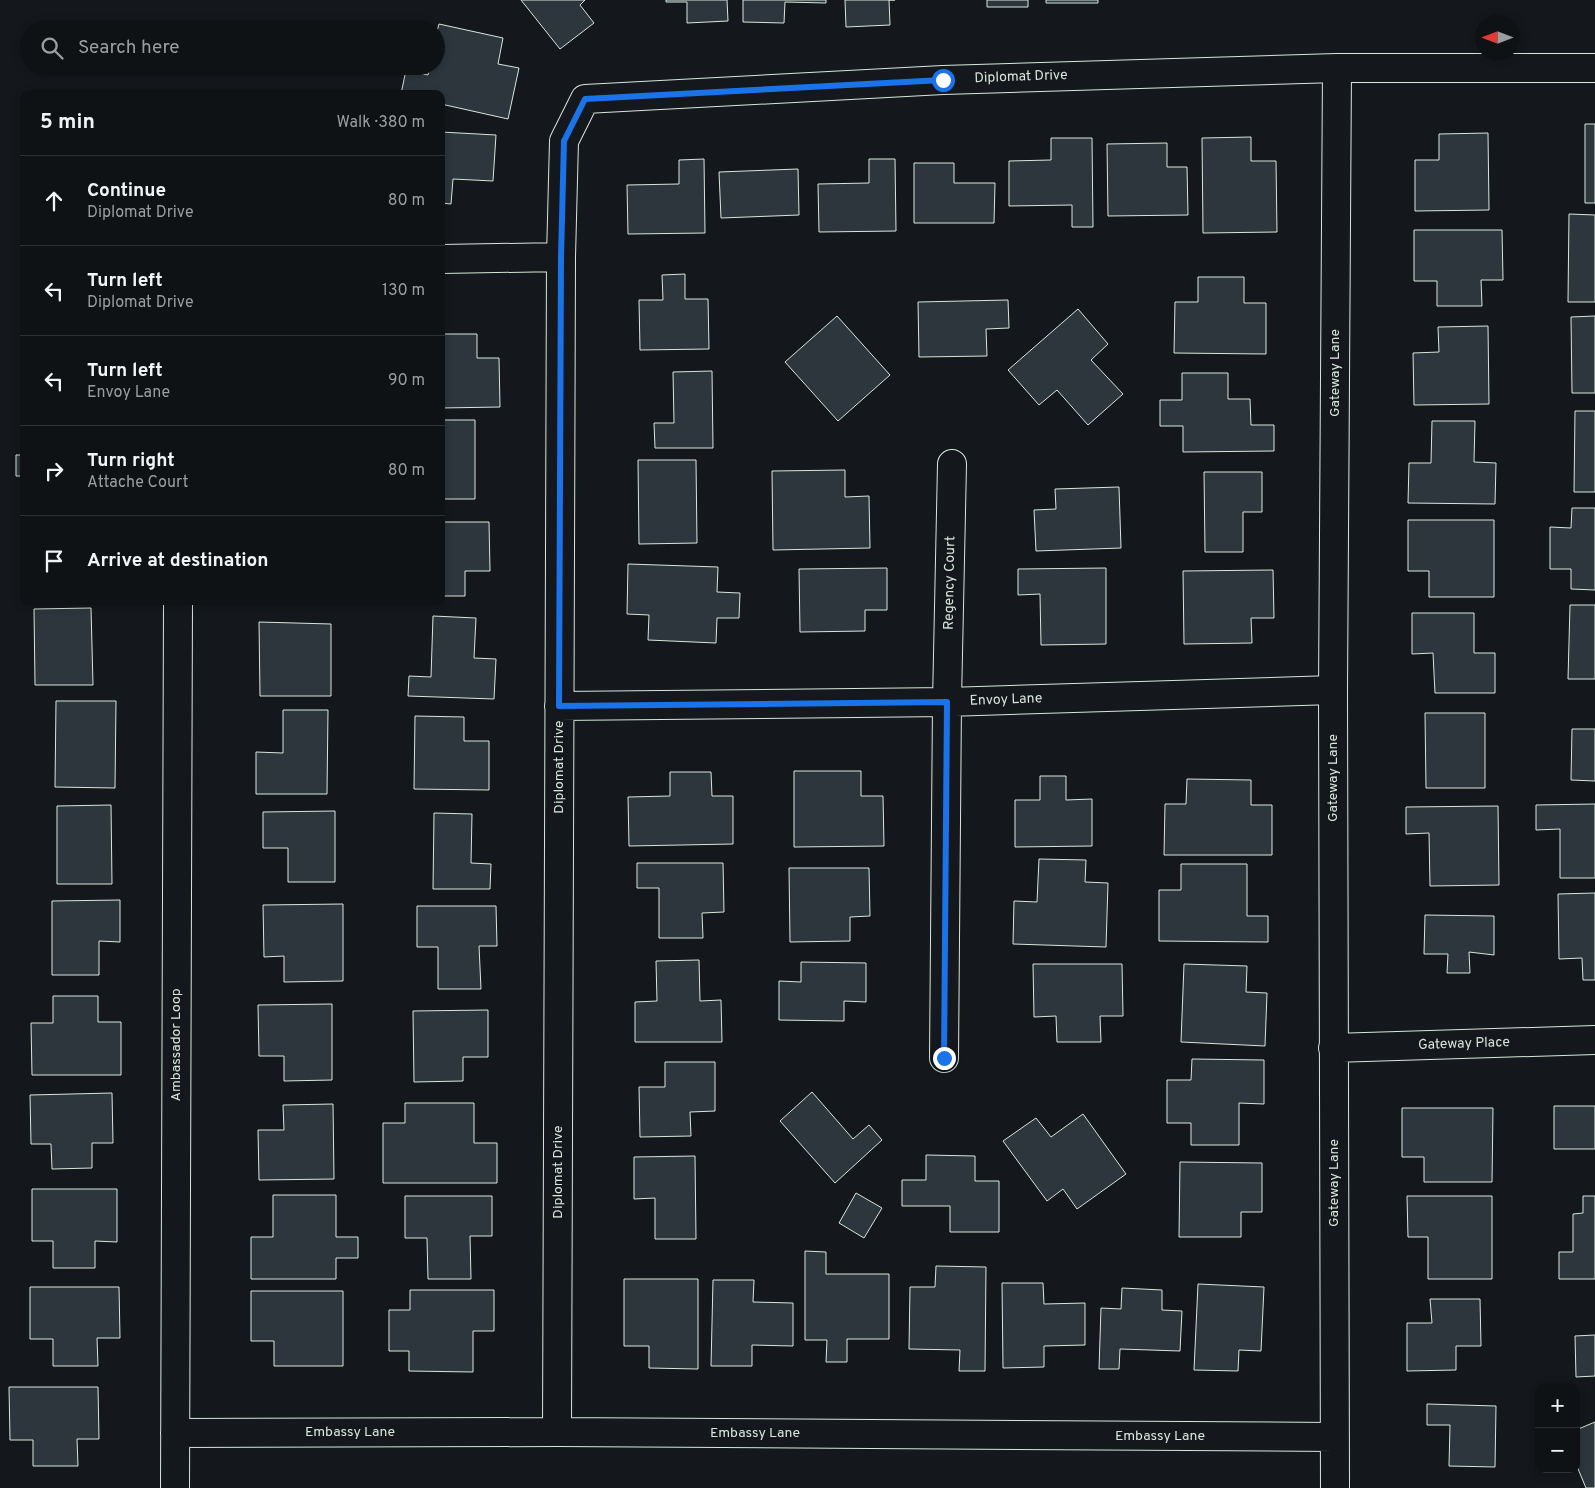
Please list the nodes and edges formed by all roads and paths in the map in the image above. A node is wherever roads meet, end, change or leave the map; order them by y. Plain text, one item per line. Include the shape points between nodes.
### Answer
1 (1337, 68) junction
2 (1595, 68) edge
3 (561, 257) junction
4 (445, 259) edge
5 (952, 464) dead end
6 (178, 605) edge
7 (1333, 690) junction
8 (947, 702) junction
9 (559, 706) junction
10 (1595, 1040) edge
11 (1333, 1048) junction
12 (944, 1058) dead end
13 (557, 1432) junction
14 (176, 1433) junction
15 (1335, 1437) junction
16 (175, 1488) edge
17 (1335, 1488) edge

1 - 2 street, Diplomat Drive
1 - 3 street, Diplomat Drive via 943,80 585,99 564,141
1 - 7 street, Gateway Lane
3 - 4 street
3 - 9 street, Diplomat Drive
5 - 8 street, Regency Court
6 - 14 street, Ambassador Loop
7 - 8 street, Envoy Lane
7 - 11 street, Gateway Lane
8 - 9 street, Envoy Lane
8 - 12 street, Regency Court
9 - 13 street, Diplomat Drive
10 - 11 street, Gateway Place
11 - 15 street, Gateway Lane
13 - 14 street, Embassy Lane
13 - 15 street, Embassy Lane
14 - 16 street, Ambassador Loop
15 - 17 street, Gateway Lane

